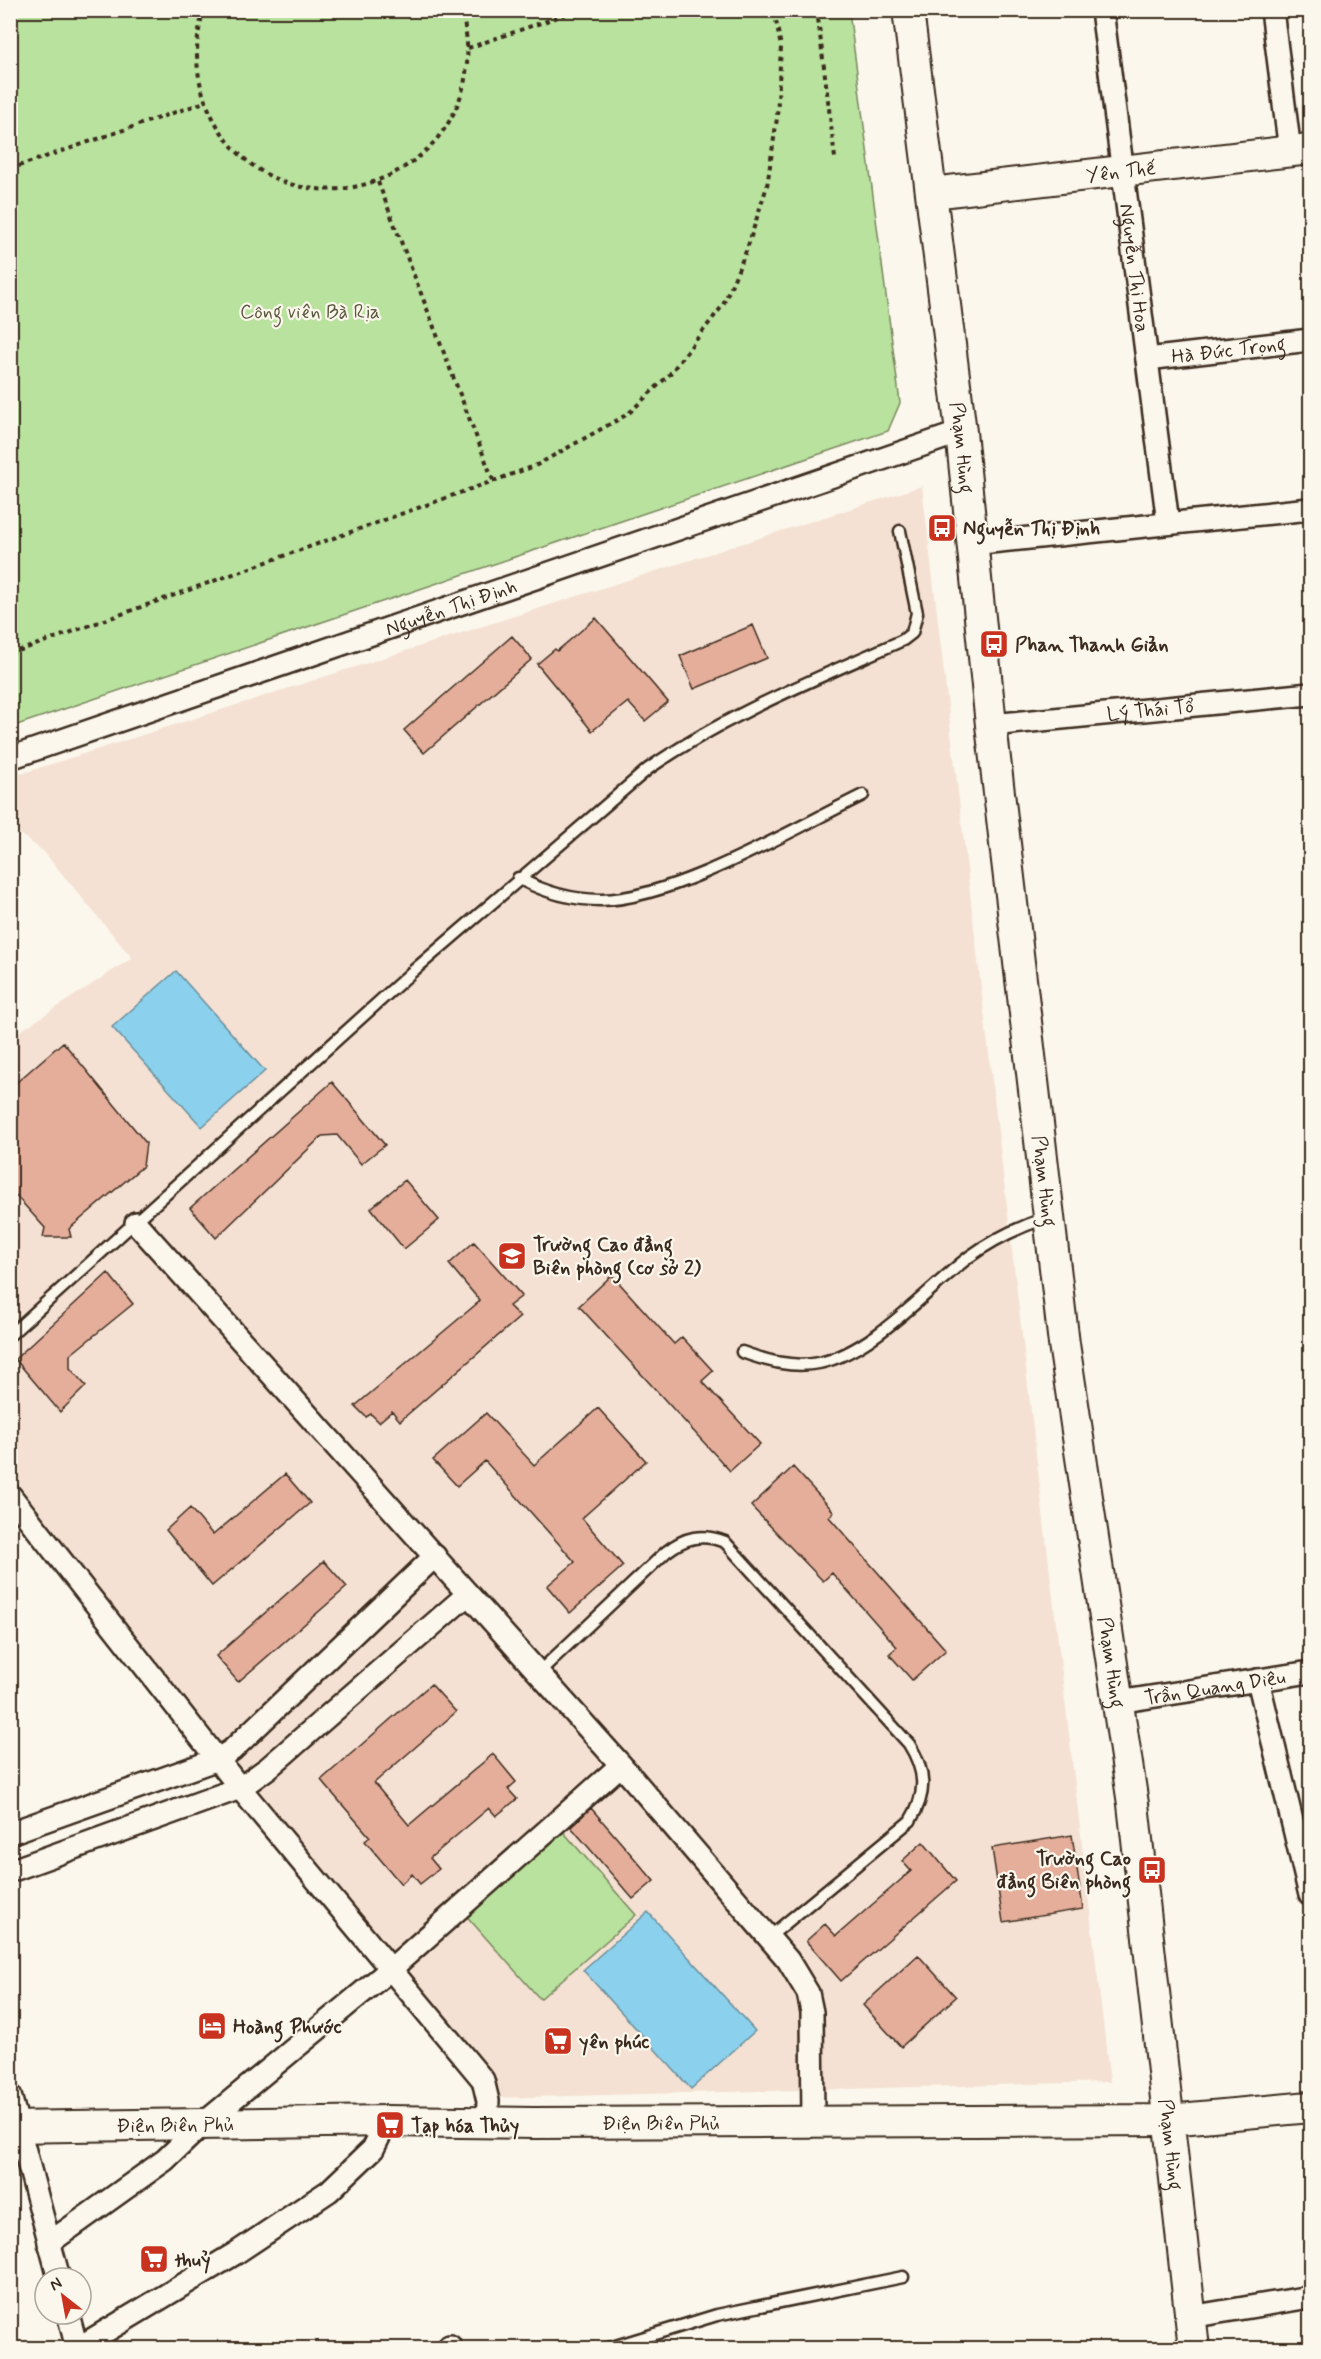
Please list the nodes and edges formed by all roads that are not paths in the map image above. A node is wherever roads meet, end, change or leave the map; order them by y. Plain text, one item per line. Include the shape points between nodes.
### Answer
1 (908, 10) edge
2 (1102, 10) edge
3 (1272, 10) edge
4 (1300, 150) edge
5 (1124, 171) junction
6 (932, 193) junction
7 (1311, 340) edge
8 (1147, 359) junction
9 (961, 432) junction
10 (1311, 509) edge
11 (1168, 523) junction
12 (900, 531) dead end
13 (971, 544) junction
14 (1311, 694) edge
15 (991, 725) junction
16 (10, 758) edge
17 (863, 795) dead end
18 (518, 878) junction
19 (1049, 1217) junction
20 (136, 1223) junction
21 (10, 1335) edge
22 (742, 1352) dead end
23 (10, 1495) edge
24 (435, 1556) junction
25 (468, 1594) junction
26 (1311, 1672) edge
27 (538, 1673) junction
28 (1258, 1680) junction
29 (1118, 1702) junction
30 (218, 1759) junction
31 (621, 1765) junction
32 (240, 1788) junction
33 (10, 1833) edge
34 (10, 1870) edge
35 (1311, 1895) edge
36 (768, 1938) junction
37 (392, 1968) junction
38 (10, 2095) edge
39 (1311, 2107) edge
40 (387, 2121) junction
41 (813, 2121) junction
42 (1168, 2121) junction
43 (487, 2123) junction
44 (204, 2124) junction
45 (15, 2127) edge
46 (50, 2243) junction
47 (56, 2266) edge
48 (903, 2277) dead end
49 (1311, 2297) edge
50 (1190, 2317) junction
51 (71, 2326) edge
52 (78, 2349) edge
53 (609, 2349) edge
54 (1194, 2349) edge

1 - 6 street, Phạm Hùng
2 - 5 street, Nguyễn Thị Hoa
3 - 4 street
4 - 5 street, Yên Thế
5 - 6 street, Yên Thế
5 - 8 street, Nguyễn Thị Hoa
6 - 9 street, Phạm Hùng
7 - 8 street, Hà Đức Trọng
8 - 11 street, Nguyễn Thị Hoa
9 - 13 street, Phạm Hùng
9 - 16 street, Nguyễn Thị Định
10 - 11 street
11 - 13 street
12 - 18 lane via 916,613 912,633 735,715 685,743 612,797
13 - 15 street, Phạm Hùng
14 - 15 street, Lý Thái Tổ
15 - 19 street, Phạm Hùng
17 - 18 lane via 731,860 648,892 621,898 584,898 552,893
18 - 20 lane
19 - 22 lane via 1022,1226 969,1257 914,1305 841,1356 795,1364 771,1362
19 - 29 street, Phạm Hùng via 1065,1356
20 - 21 lane
20 - 24 street
23 - 30 street
24 - 25 street
24 - 30 street
25 - 27 street
25 - 32 street
26 - 28 street, Trần Quang Diệu
27 - 31 street
27 - 36 lane via 678,1543 709,1536 725,1542 909,1744 919,1760 923,1789 919,1807 910,1821
28 - 29 street, Trần Quang Diệu
28 - 35 street
29 - 42 street, Phạm Hùng
30 - 32 street
30 - 33 street
31 - 36 street
31 - 37 street
32 - 34 street
32 - 37 street
36 - 41 street via 788,1960 808,1993 812,2012
37 - 43 street via 483,2080 488,2101
37 - 44 street
38 - 45 street
39 - 42 street, Điện Biên Phủ
40 - 43 street, Điện Biên Phủ
40 - 44 street, Điện Biên Phủ
40 - 52 street via 373,2149 329,2191
41 - 42 street, Điện Biên Phủ
41 - 43 street, Điện Biên Phủ
42 - 50 street, Phạm Hùng
44 - 45 street, Điện Biên Phủ
44 - 46 street via 165,2160
45 - 46 street
46 - 47 street
48 - 53 lane via 717,2315
49 - 50 street
50 - 54 street, Phạm Hùng
51 - 52 street

